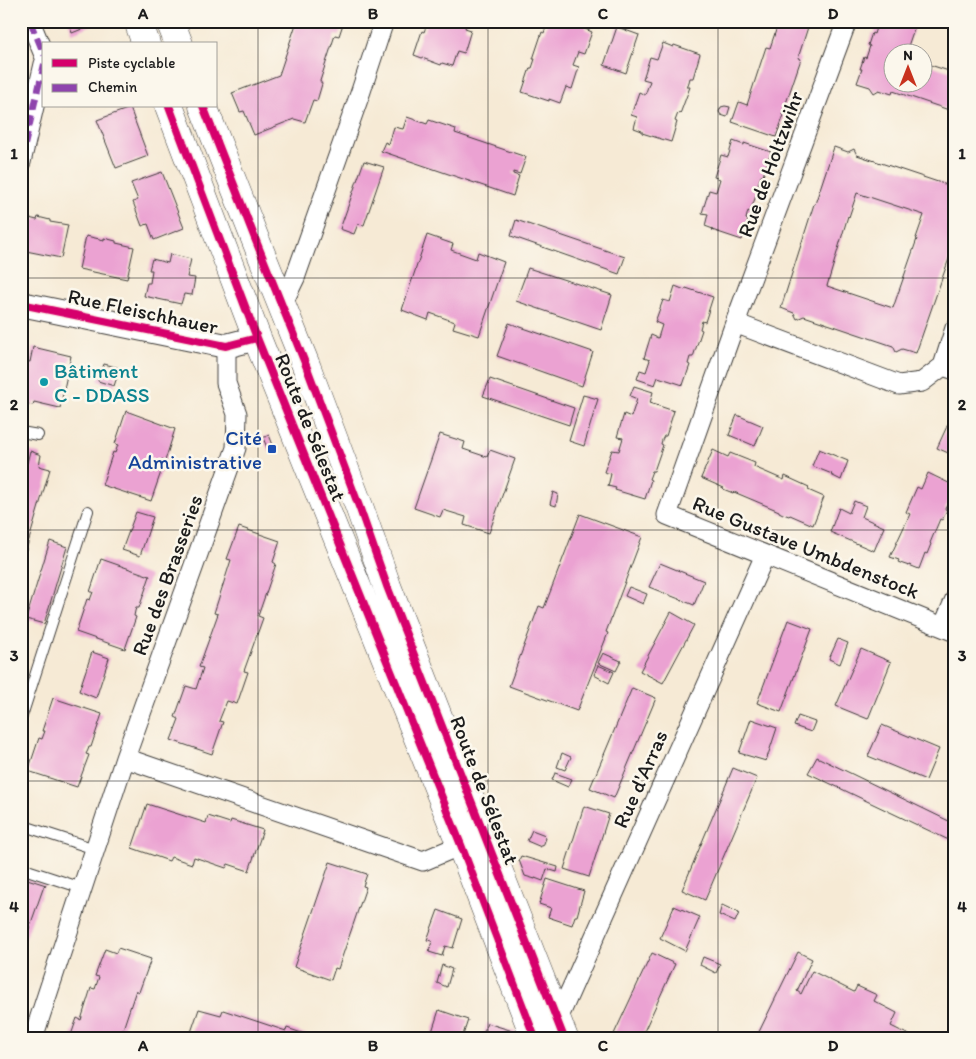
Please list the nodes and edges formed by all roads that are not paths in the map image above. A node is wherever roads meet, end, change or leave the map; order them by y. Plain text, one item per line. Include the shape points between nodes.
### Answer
1 (30, 21) edge
2 (138, 21) edge
3 (170, 21) edge
4 (384, 21) edge
5 (847, 21) edge
6 (145, 42) edge
7 (177, 42) edge
8 (42, 50) edge
9 (42, 71) edge
10 (170, 108) edge
11 (204, 108) edge
12 (25, 127) edge
13 (21, 162) edge
14 (21, 304) edge
15 (282, 305) junction
16 (735, 323) junction
17 (955, 328) edge
18 (256, 338) junction
19 (226, 346) junction
20 (949, 368) edge
21 (21, 432) edge
22 (38, 435) dead end
23 (88, 511) dead end
24 (667, 515) joint
25 (764, 555) junction
26 (955, 599) edge
27 (949, 630) edge
28 (21, 719) edge
29 (125, 758) junction
30 (21, 825) edge
31 (461, 845) junction
32 (95, 848) junction
33 (21, 868) edge
34 (82, 888) junction
35 (561, 1030) edge
36 (535, 1036) edge
37 (33, 1038) edge

1 - 8 street
2 - 6 main road
3 - 7 main road
4 - 15 street via 295,278
5 - 16 street, Rue de Holtzwihr
9 - 12 street
10 - 18 main road, Route de Sélestat
11 - 15 main road, Route de Sélestat
12 - 13 street
14 - 19 street, Rue Fleischhauer
15 - 18 main road, Route de Sélestat
15 - 35 main road, Route de Sélestat via 387,586
16 - 20 street via 899,385 922,382
16 - 24 street, Rue de Holtzwihr
17 - 20 street
18 - 19 street, Rue Fleischhauer
18 - 31 main road, Route de Sélestat
19 - 29 street, Rue des Brasseries via 226,383 237,414 236,448
21 - 22 lane
23 - 28 lane
24 - 25 street, Rue Gustave Umbdenstock
25 - 27 street, Rue Gustave Umbdenstock
25 - 35 street, Rue d'Arras
26 - 27 street
29 - 31 street via 423,861
29 - 32 street, Rue des Brasseries
30 - 32 lane
31 - 36 main road, Route de Sélestat
32 - 34 street, Rue des Brasseries
33 - 34 lane
34 - 37 street, Rue des Brasseries
35 - 36 main road, Route de Sélestat

